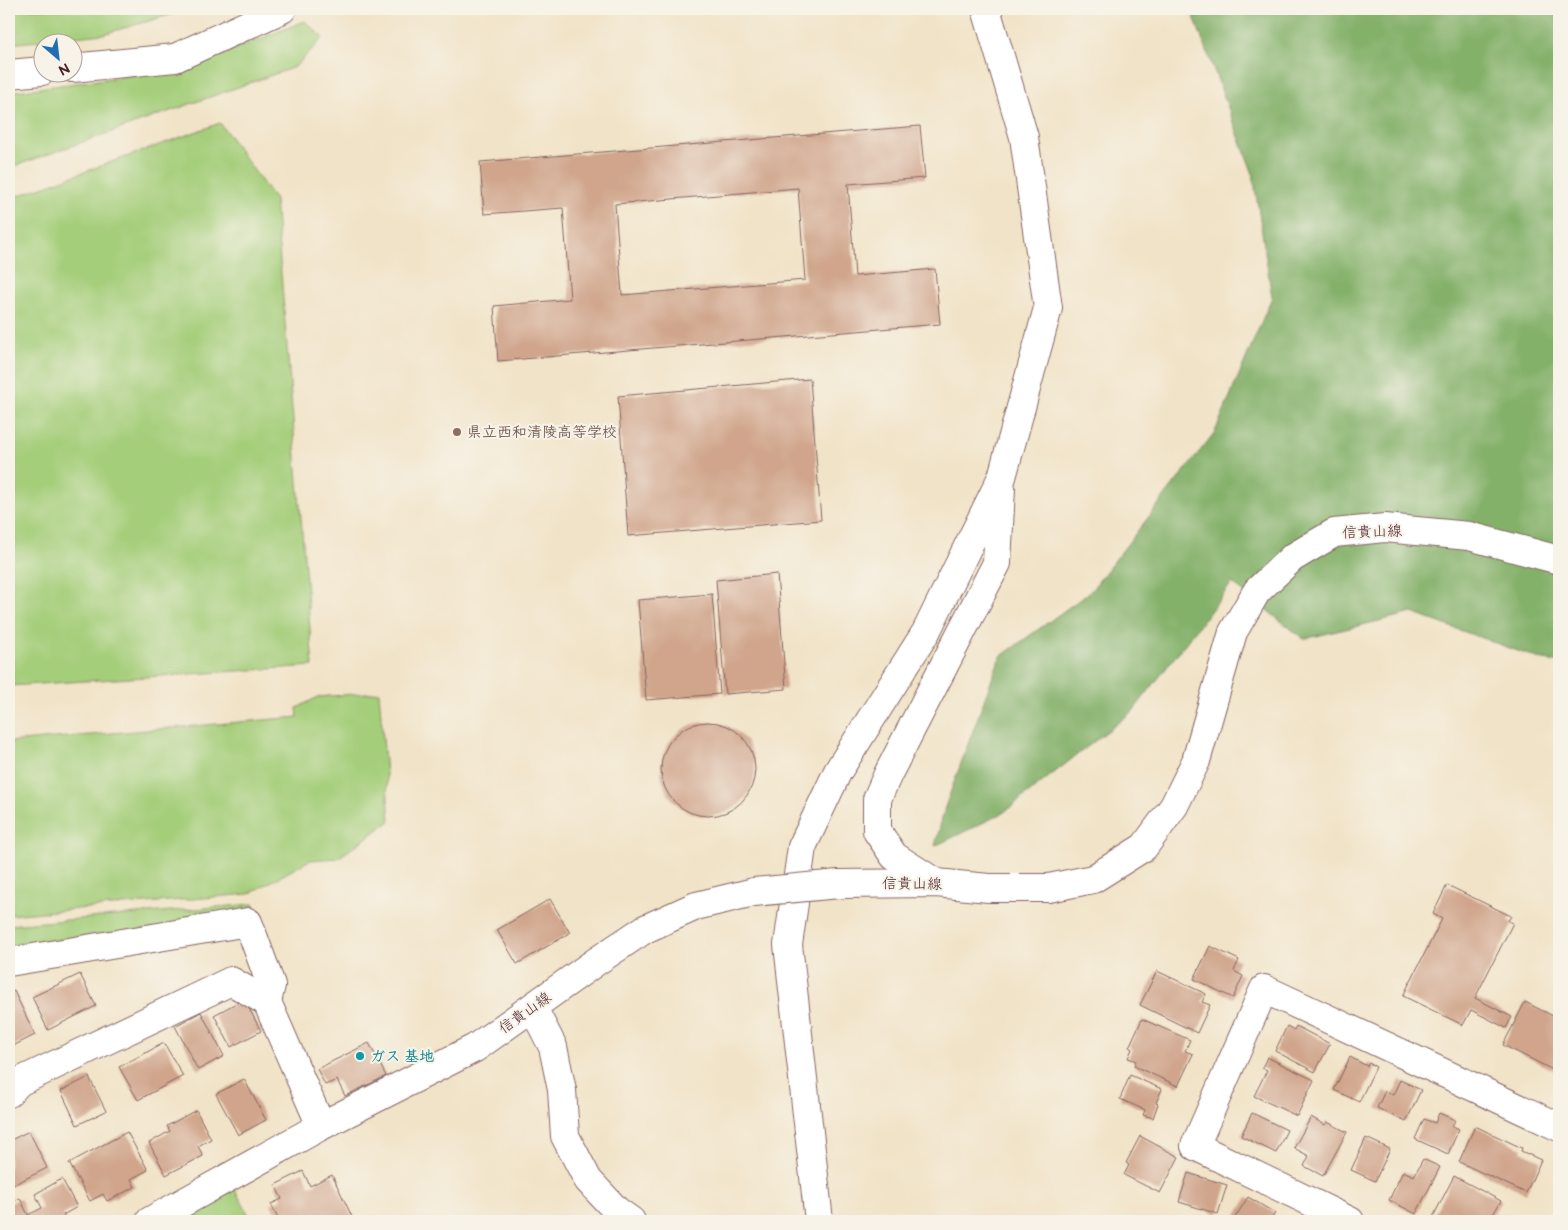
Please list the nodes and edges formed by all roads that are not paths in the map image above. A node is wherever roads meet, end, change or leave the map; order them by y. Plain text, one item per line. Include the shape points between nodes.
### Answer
1 (282, 9) edge
2 (986, 9) edge
3 (82, 67) edge
4 (32, 72) edge
5 (9, 74) edge
6 (1002, 477) junction
7 (1559, 560) edge
8 (936, 883) junction
9 (9, 962) edge
10 (267, 1002) junction
11 (533, 1008) junction
12 (9, 1093) edge
13 (321, 1126) junction
14 (1559, 1127) edge
15 (150, 1221) edge
16 (631, 1221) edge
17 (819, 1221) edge
18 (1350, 1221) edge

1 - 3 street via 175,58
2 - 6 street via 1024,137 1048,308
4 - 5 street
6 - 8 street via 998,563 877,799 877,831 894,856
6 - 17 street via 926,632 838,771 802,847 788,945
7 - 8 street, 信貴山線 via 1470,536 1385,528 1334,533 1292,558 1257,591 1233,632 1196,761 1174,806 1144,847 1093,878 1049,888 989,888
8 - 11 street, 信貴山線, bridge via 839,884 754,892 696,906 645,929
9 - 10 street via 248,922 271,985
10 - 12 street via 231,980 18,1082
10 - 13 street
11 - 13 street, 信貴山線 via 476,1048
11 - 16 street via 553,1047 562,1090 565,1136 588,1180
13 - 15 street, 信貴山線
14 - 18 street via 1264,989 1195,1146

